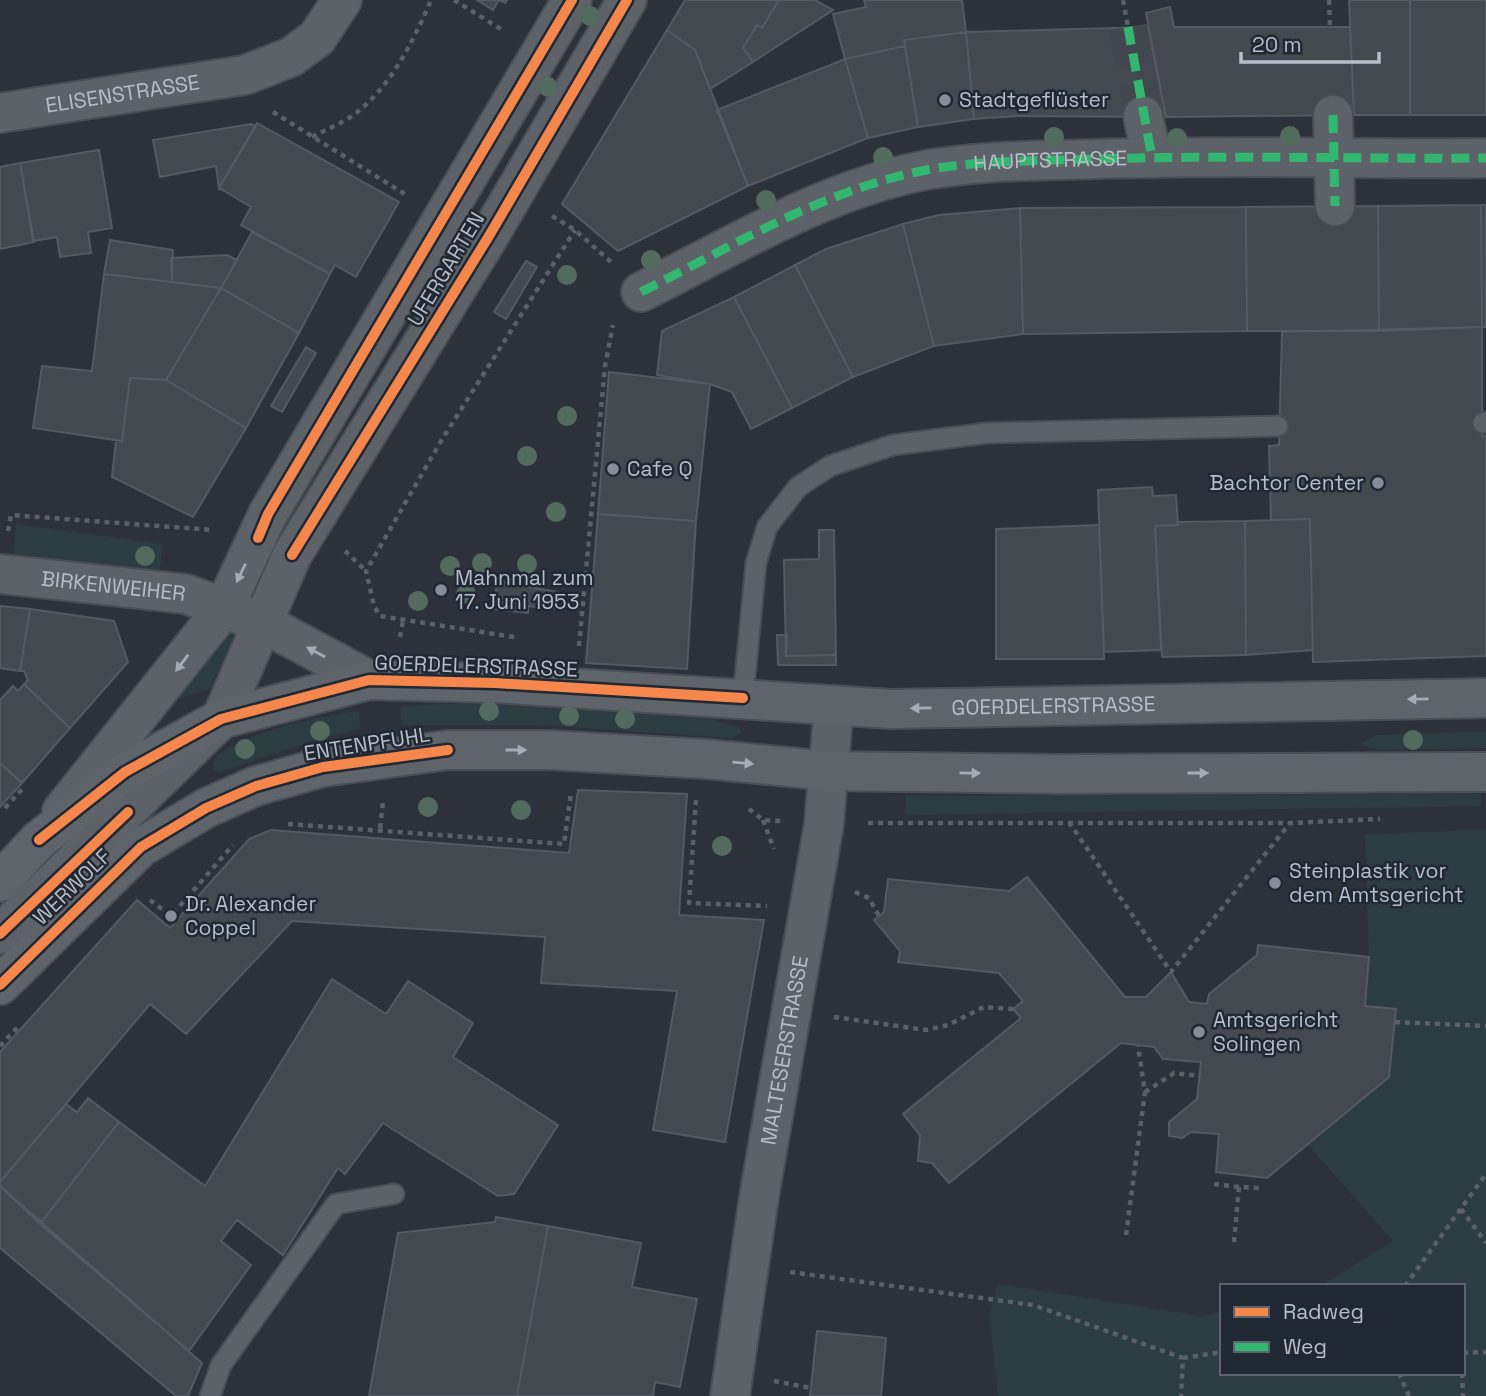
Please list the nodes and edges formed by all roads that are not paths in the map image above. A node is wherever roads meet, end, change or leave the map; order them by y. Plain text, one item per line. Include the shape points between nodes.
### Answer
1 (342, 0) edge
2 (572, 0) edge
3 (627, 0) edge
4 (0, 113) edge
5 (1333, 115) dead end
6 (1143, 116) tunnel mouth
7 (1152, 158) junction
8 (1486, 158) edge
9 (1335, 159) junction
10 (1335, 206) dead end
11 (640, 292) road end
12 (1278, 426) dead end
13 (0, 574) edge
14 (224, 608) junction
15 (263, 623) junction
16 (369, 680) junction
17 (743, 698) junction
18 (1486, 698) edge
19 (834, 705) junction
20 (221, 719) junction
21 (829, 771) junction
22 (1486, 772) edge
23 (134, 830) junction
24 (39, 839) junction
25 (0, 882) edge
26 (0, 933) edge
27 (0, 985) edge
28 (394, 1194) dead end
29 (210, 1396) edge
30 (730, 1396) edge

1 - 4 street, ELISENSTRASSE via 317,38 290,57 245,75
2 -> 14 street, UFERGARTEN via 268,514
3 - 15 street, UFERGARTEN via 489,236 292,555
5 - 9 street
6 - 7 street
7 - 9 street, HAUPTSTRASSE
7 - 11 street, HAUPTSTRASSE via 983,163 915,173 825,201 774,223
8 - 9 street, HAUPTSTRASSE
9 - 10 street
12 - 17 lane via 986,433 893,445 830,466 798,486 767,527 756,563
13 - 14 street, BIRKENWEIHER via 186,594
14 - 15 street, GOERDELERSTRASSE
14 -> 24 street
16 -> 15 street, GOERDELERSTRASSE
15 - 20 street
16 - 17 main road, GOERDELERSTRASSE
16 - 20 main road, GOERDELERSTRASSE
17 - 19 main road, GOERDELERSTRASSE
18 -> 19 main road, GOERDELERSTRASSE via 891,709
19 - 21 street, MALTESERSTRASSE
20 - 23 street
20 - 24 main road, GOERDELERSTRASSE via 124,772
21 -> 22 main road
23 -> 21 main road, ENTENPFUHL via 323,767 448,750 549,750
21 - 30 street, MALTESERSTRASSE
23 - 26 street, WERWOLF
23 - 27 main road, WERWOLF
24 - 25 main road
28 - 29 lane via 336,1204 221,1365

